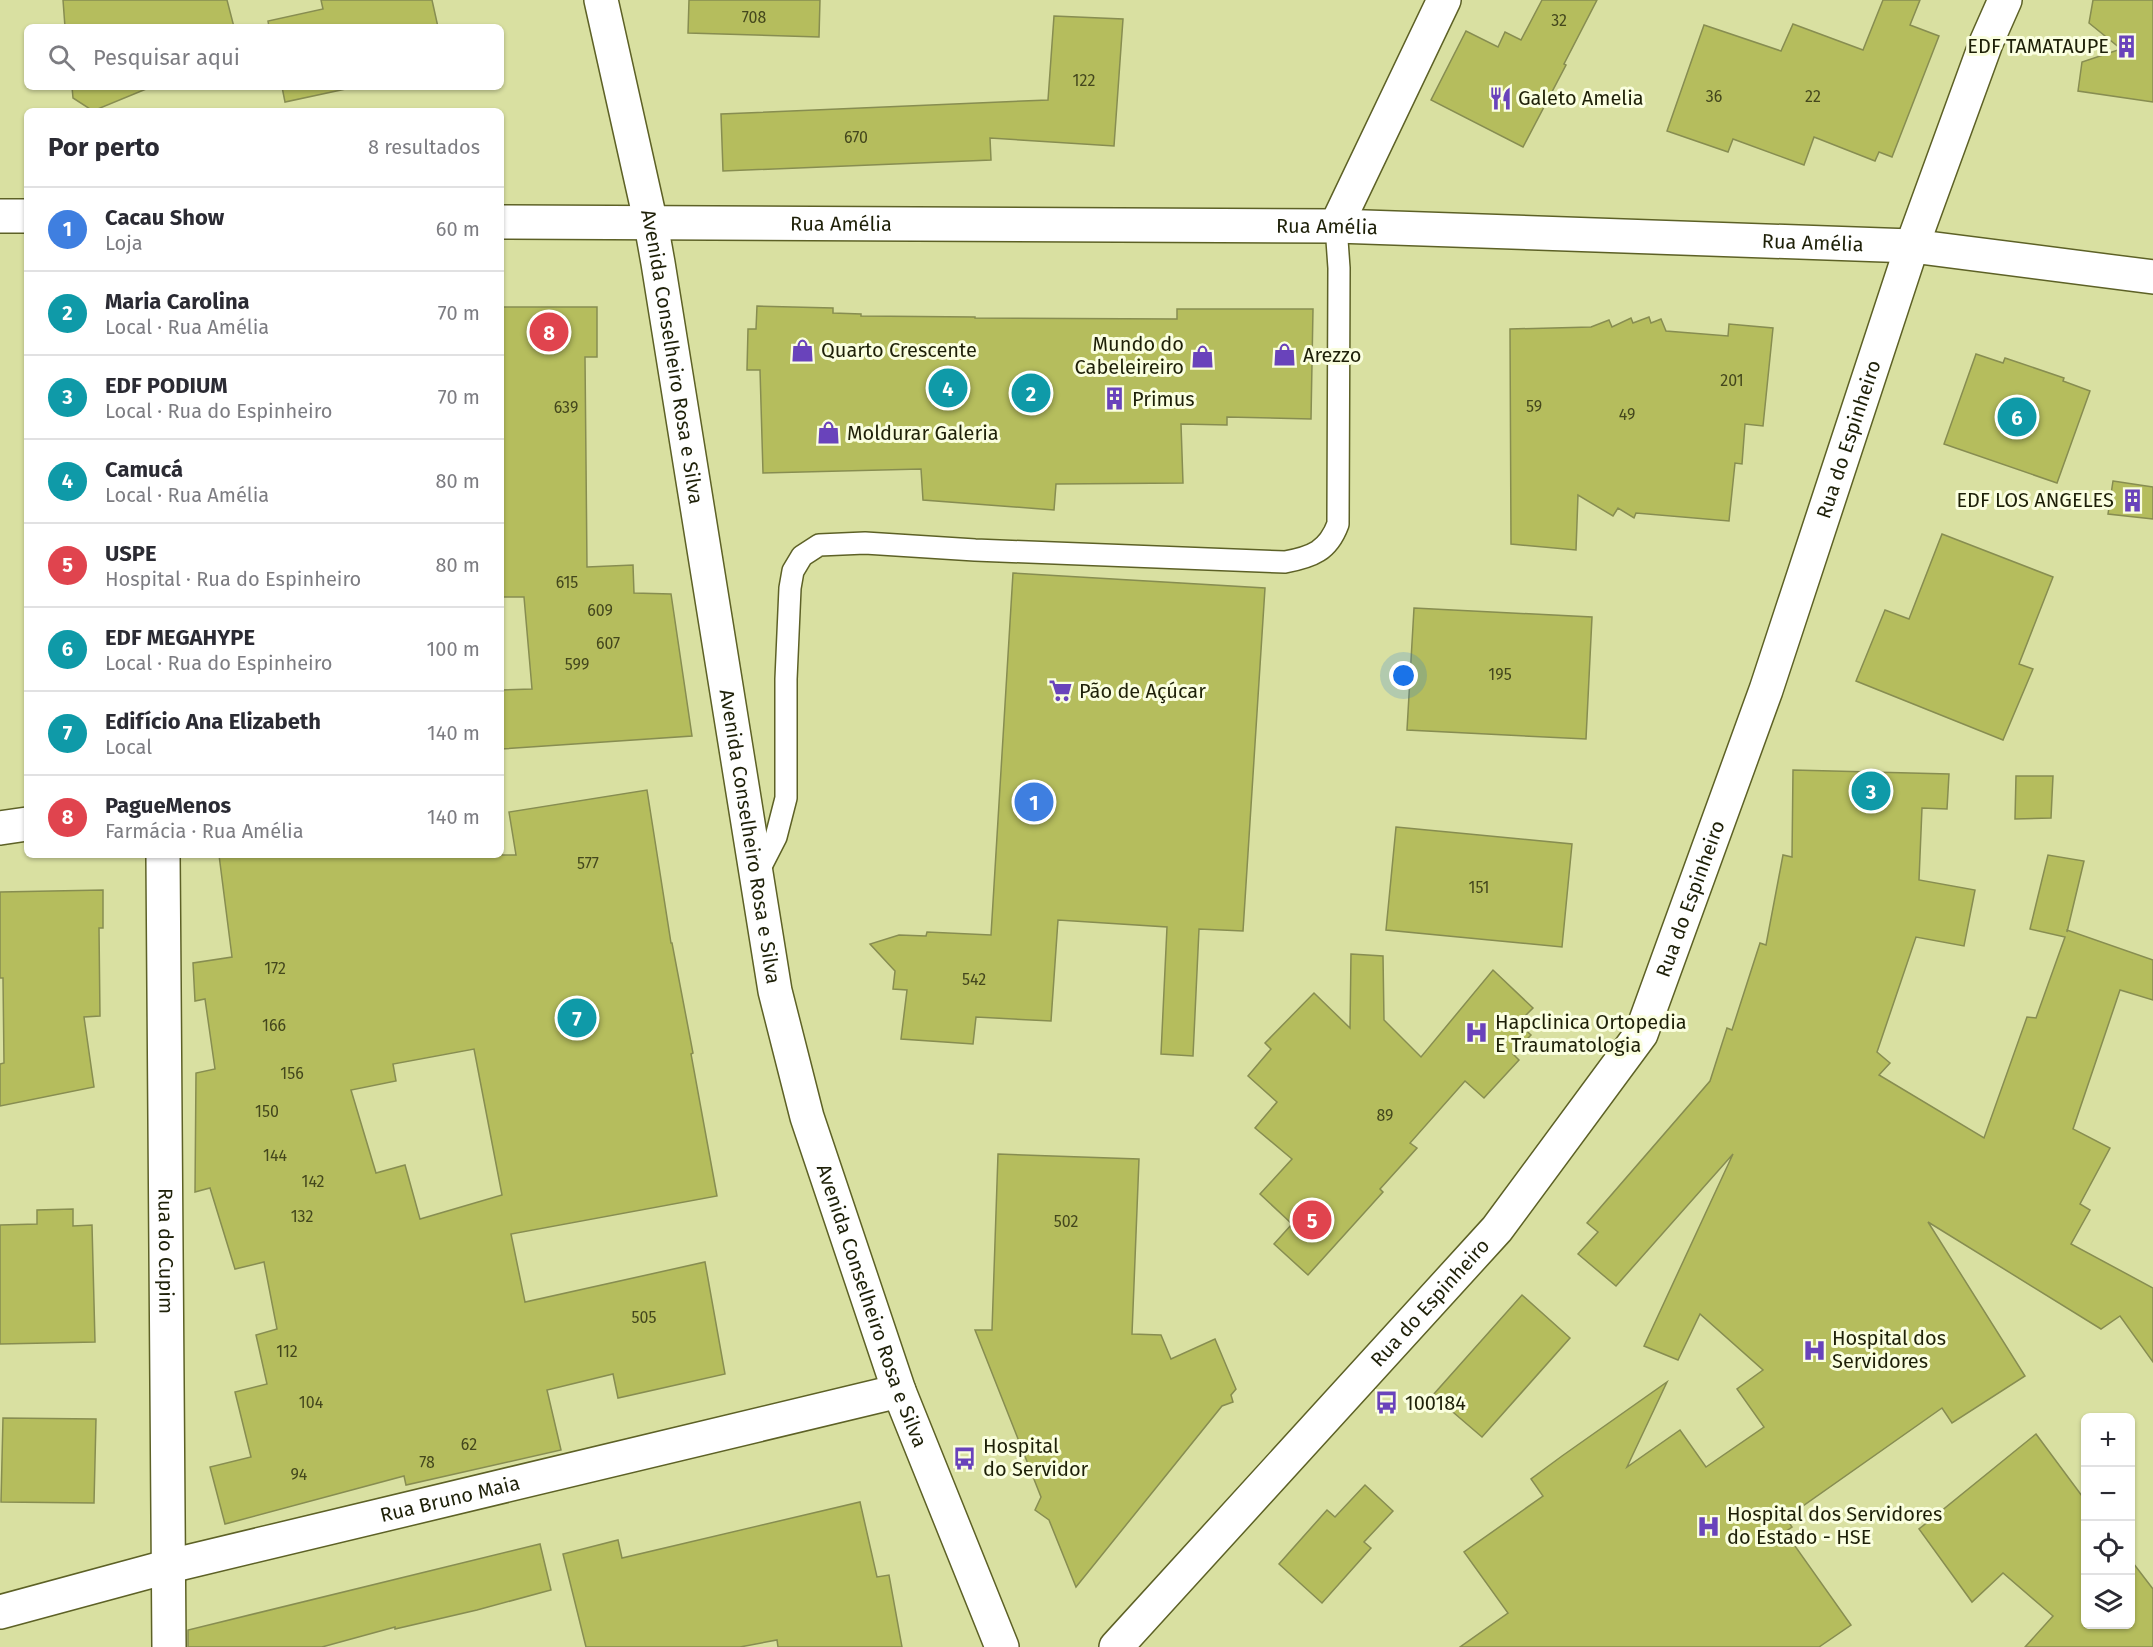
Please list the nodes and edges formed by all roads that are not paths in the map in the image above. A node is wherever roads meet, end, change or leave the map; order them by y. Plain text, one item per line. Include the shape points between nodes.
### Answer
1 (601, 0) edge
2 (1444, 0) edge
3 (2005, 0) edge
4 (0, 216) edge
5 (24, 216) edge
6 (504, 222) edge
7 (651, 224) junction
8 (1336, 226) junction
9 (1912, 246) junction
10 (2153, 277) edge
11 (24, 824) edge
12 (0, 828) edge
13 (163, 858) edge
14 (756, 877) junction
15 (899, 1391) junction
16 (170, 1566) junction
17 (0, 1612) edge
18 (170, 1647) edge
19 (1002, 1647) edge
20 (1116, 1647) edge

1 - 7 street, Avenida Conselheiro Rosa e Silva
2 - 8 street
3 - 9 street, Rua do Espinheiro
4 - 5 street
6 - 7 street, Rua Amélia
7 - 8 street, Rua Amélia
7 - 14 street, Avenida Conselheiro Rosa e Silva
8 - 9 street, Rua Amélia
8 - 14 lane via 1340,268 1338,524 1324,548 1306,558 1285,562 819,544 802,556 793,571 786,679 786,798 776,837
9 - 10 street, Rua Amélia
9 - 20 street, Rua do Espinheiro via 1766,690 1641,1034 1497,1229
11 - 12 street
13 - 16 street, Rua do Cupim
14 - 15 street, Avenida Conselheiro Rosa e Silva via 775,991 807,1117
15 - 16 street, Rua Bruno Maia
15 - 19 street, Avenida Conselheiro Rosa e Silva
16 - 17 street, Rua Bruno Maia
16 - 18 street, Rua do Cupim

